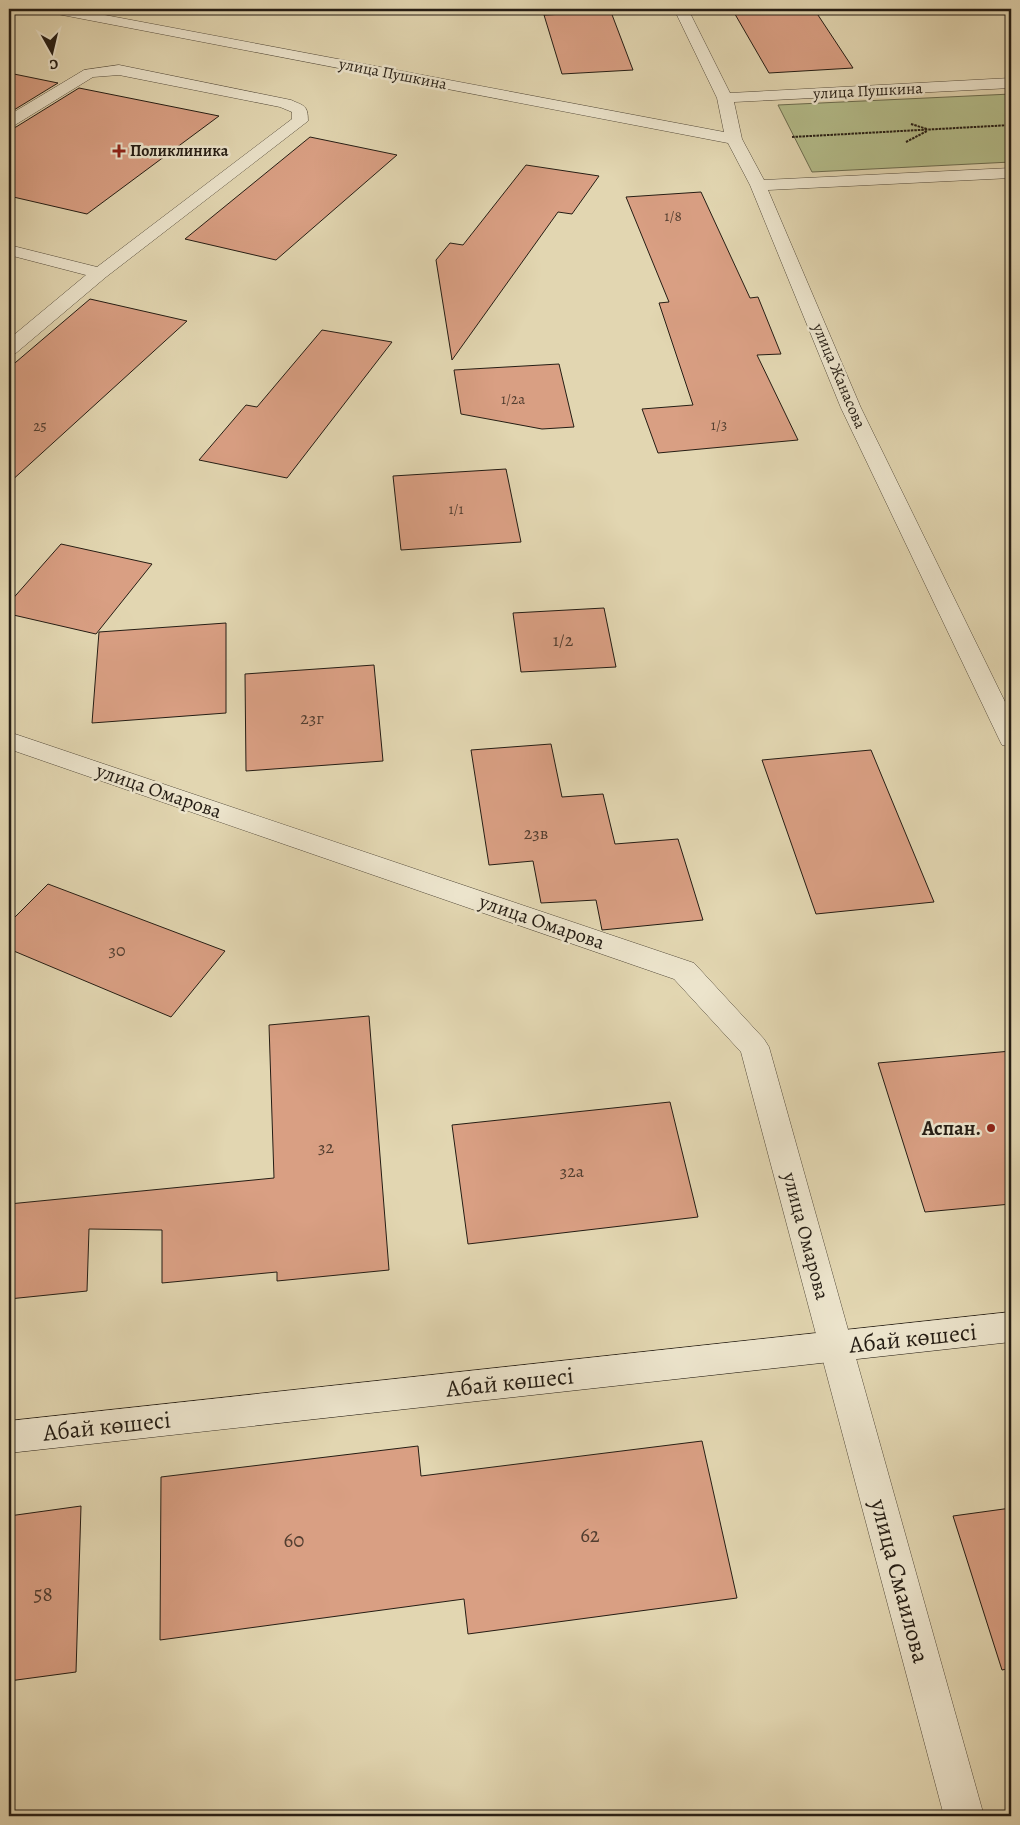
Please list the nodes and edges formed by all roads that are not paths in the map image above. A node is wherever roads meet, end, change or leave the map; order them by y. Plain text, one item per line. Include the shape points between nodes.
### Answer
1 (52, 9) edge
2 (681, 9) edge
3 (1011, 83) edge
4 (725, 98) junction
5 (9, 122) edge
6 (734, 139) junction
7 (1011, 173) edge
8 (758, 185) junction
9 (9, 250) edge
10 (100, 273) junction
11 (9, 349) edge
12 (1011, 739) edge
13 (9, 740) edge
14 (1011, 1327) edge
15 (836, 1346) junction
16 (9, 1437) edge
17 (964, 1816) edge

1 - 6 street, улица Пушкина
2 - 4 street, улица Жанасова
3 - 4 street, улица Пушкина
4 - 6 street, улица Жанасова
5 - 10 street via 89,73 119,70 285,103 300,110 300,121
6 - 8 street, улица Жанасова
7 - 8 street
8 - 12 street, улица Жанасова via 852,408
9 - 10 street
10 - 11 street
13 - 15 street, улица Омарова via 684,971 754,1047
14 - 15 street, Абай көшесі
15 - 16 street, Абай көшесі
15 - 17 street, улица Смаилова

